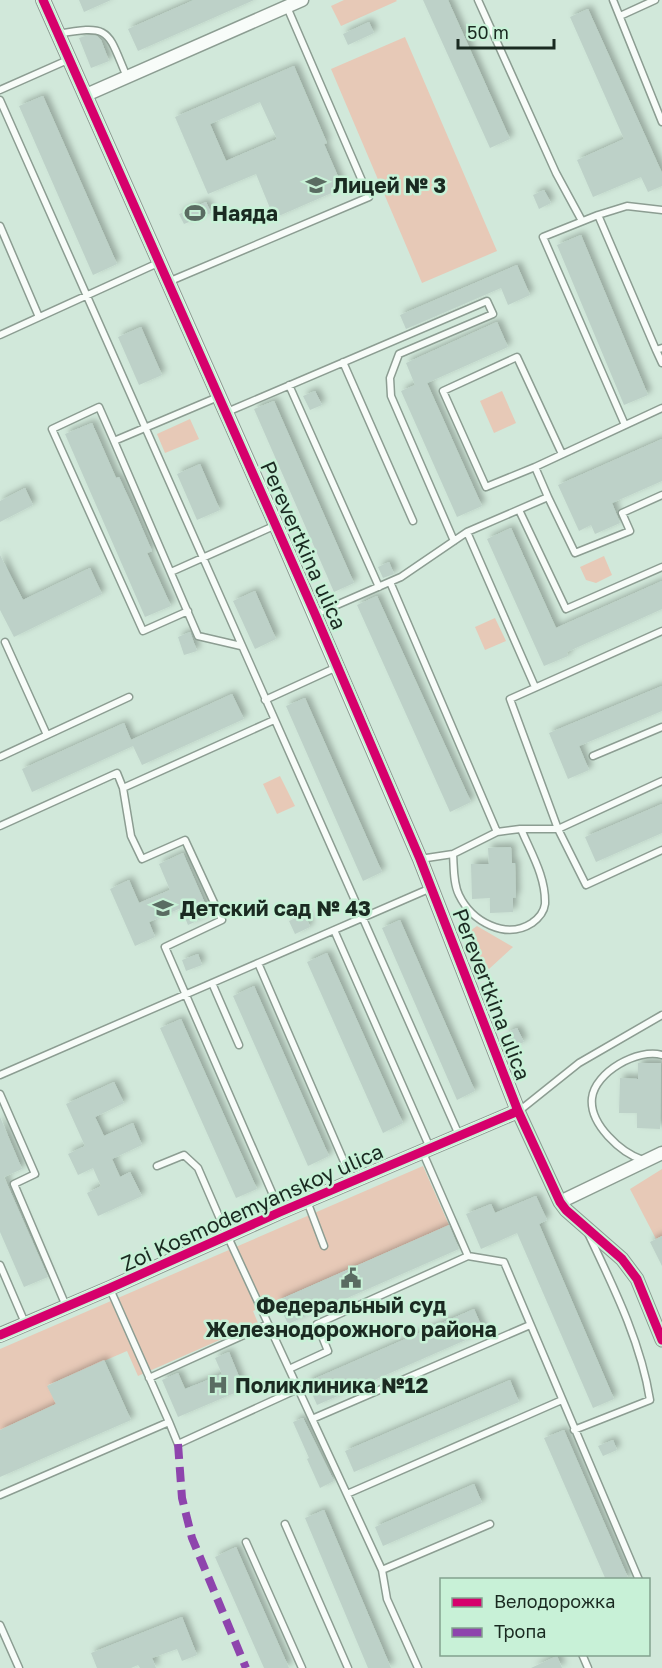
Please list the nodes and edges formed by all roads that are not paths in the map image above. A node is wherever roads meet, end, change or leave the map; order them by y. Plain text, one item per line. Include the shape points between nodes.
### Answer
1 (43, 0) edge
2 (302, 0) edge
3 (478, 0) edge
4 (613, 0) edge
5 (655, 0) edge
6 (287, 6) junction
7 (621, 16) junction
8 (58, 34) junction
9 (70, 59) junction
10 (127, 77) junction
11 (0, 90) edge
12 (86, 95) junction
13 (0, 100) edge
14 (7, 116) junction
15 (0, 119) edge
16 (662, 122) edge
17 (662, 210) edge
18 (598, 215) junction
19 (582, 221) junction
20 (0, 226) edge
21 (158, 263) junction
22 (167, 283) junction
23 (87, 296) junction
24 (39, 317) junction
25 (0, 335) edge
26 (659, 349) edge
27 (343, 362) junction
28 (662, 363) edge
29 (289, 385) junction
30 (219, 396) junction
31 (662, 408) edge
32 (226, 412) junction
33 (625, 425) junction
34 (146, 428) junction
35 (114, 441) junction
36 (562, 454) junction
37 (535, 466) junction
38 (662, 495) edge
39 (548, 497) junction
40 (519, 510) junction
41 (413, 521) dead end
42 (276, 525) junction
43 (467, 532) junction
44 (454, 541) junction
45 (203, 557) junction
46 (662, 567) edge
47 (171, 572) junction
48 (390, 582) junction
49 (379, 587) junction
50 (188, 611) junction
51 (315, 614) junction
52 (662, 631) edge
53 (5, 642) dead end
54 (242, 646) junction
55 (337, 667) junction
56 (534, 687) junction
57 (129, 697) dead end
58 (265, 700) junction
59 (273, 720) junction
60 (662, 727) edge
61 (47, 735) junction
62 (593, 756) dead end
63 (0, 757) edge
64 (662, 781) edge
65 (123, 788) junction
66 (0, 826) edge
67 (558, 828) junction
68 (521, 829) junction
69 (497, 832) junction
70 (662, 850) edge
71 (453, 854) junction
72 (420, 859) junction
73 (432, 888) junction
74 (362, 918) junction
75 (334, 930) junction
76 (258, 963) junction
77 (212, 983) junction
78 (186, 994) junction
79 (662, 1015) edge
80 (239, 1045) dead end
81 (662, 1055) edge
82 (0, 1075) edge
83 (0, 1094) edge
84 (518, 1111) junction
85 (459, 1135) junction
86 (427, 1150) junction
87 (662, 1153) edge
88 (647, 1161) junction
89 (157, 1166) dead end
90 (353, 1181) junction
91 (306, 1201) junction
92 (560, 1202) junction
93 (280, 1212) junction
94 (585, 1227) junction
95 (227, 1235) junction
96 (324, 1246) dead end
97 (468, 1256) junction
98 (0, 1265) edge
99 (3, 1281) edge
100 (110, 1288) junction
101 (66, 1306) junction
102 (25, 1324) junction
103 (268, 1324) junction
104 (530, 1325) junction
105 (0, 1335) edge
106 (662, 1340) edge
107 (289, 1369) junction
108 (149, 1378) junction
109 (298, 1389) junction
110 (562, 1400) junction
111 (312, 1419) junction
112 (169, 1422) junction
113 (574, 1430) junction
114 (347, 1494) junction
115 (0, 1495) edge
116 (285, 1524) dead end
117 (490, 1524) dead end
118 (246, 1542) dead end
119 (382, 1570) junction
120 (638, 1578) edge
121 (0, 1625) edge
122 (19, 1668) edge
123 (302, 1668) edge
124 (348, 1668) edge
125 (418, 1668) edge

1 - 8 street, Perevertkina ulica
2 - 6 street
3 - 19 lane via 556,173
4 - 7 lane
5 - 7 lane
6 - 10 street
6 - 22 lane via 369,197
7 - 16 lane
8 - 9 street, Perevertkina ulica
8 - 10 lane via 91,28 105,34
9 - 11 lane
9 - 12 street, Perevertkina ulica
10 - 12 street
12 - 21 street, Perevertkina ulica
13 - 14 lane
14 - 15 lane
14 - 23 lane
17 - 18 lane via 627,206
18 - 19 lane
18 - 26 lane
19 - 33 lane via 543,237
20 - 24 lane
21 - 22 street, Perevertkina ulica
21 - 23 lane
22 - 30 street, Perevertkina ulica
23 - 24 lane
23 - 34 lane
24 - 25 lane
26 - 28 lane
27 - 29 lane
27 - 41 lane
27 - 44 lane via 487,300 493,314 399,354 390,378 394,404
29 - 32 lane
29 - 49 lane
30 - 32 street, Perevertkina ulica
30 - 34 lane
31 - 33 lane
32 - 42 street, Perevertkina ulica
33 - 36 lane
34 - 35 lane
34 - 45 lane
35 - 47 lane
35 - 50 lane via 99,407 52,429 142,631
36 - 37 lane
36 - 37 lane via 517,357 443,391 486,487
37 - 39 lane
38 - 39 lane via 622,513 630,531 574,553
39 - 40 lane
40 - 43 lane
40 - 46 lane via 566,609
42 - 45 lane
42 - 51 street, Perevertkina ulica
43 - 44 lane
43 - 56 lane
44 - 48 lane
45 - 47 lane
45 - 54 lane
47 - 50 lane
48 - 49 lane
48 - 69 lane
49 - 51 lane
50 - 54 lane via 198,636
51 - 55 street, Perevertkina ulica
52 - 56 lane
53 - 61 lane
54 - 58 lane
55 - 58 lane
55 - 72 street, Perevertkina ulica
56 - 67 lane via 510,699
57 - 61 lane
58 - 59 lane
59 - 65 lane
59 - 74 lane
60 - 62 lane
61 - 63 lane
64 - 67 lane
65 - 66 lane via 117,773
65 - 78 lane via 131,836 142,859 185,840 222,920 165,946
67 - 68 lane
67 - 70 lane via 586,885
68 - 69 lane
68 - 71 lane via 538,865 545,904 537,919 520,929 500,929 473,914 458,894
69 - 71 lane
71 - 72 lane
72 - 73 street, Perevertkina ulica
73 - 74 lane
73 - 84 street, Perevertkina ulica
74 - 75 lane
74 - 85 lane
75 - 76 lane
75 - 86 lane
76 - 77 lane
76 - 90 lane
77 - 78 lane
77 - 80 lane
78 - 82 lane
78 - 93 lane
79 - 84 lane via 579,1063
81 - 88 lane via 640,1055 620,1063 592,1095 593,1111 606,1133 630,1154
83 - 101 lane via 35,1173 14,1184
84 - 85 street, Zoi Kosmodemyanskoy ulica
84 - 92 street
85 - 86 street, Zoi Kosmodemyanskoy ulica
86 - 90 street, Zoi Kosmodemyanskoy ulica
86 - 97 lane
87 - 88 street
88 - 92 street
89 - 95 lane via 184,1155 198,1168
90 - 91 street, Zoi Kosmodemyanskoy ulica
91 - 93 street, Zoi Kosmodemyanskoy ulica
91 - 96 lane
92 - 94 street
93 - 95 street, Zoi Kosmodemyanskoy ulica
94 - 106 street via 622,1259 637,1279
94 - 113 lane via 645,1370 650,1400
95 - 100 street, Zoi Kosmodemyanskoy ulica
95 - 103 lane
97 - 104 lane via 504,1262
97 - 107 lane via 317,1324 328,1351
98 - 99 lane
99 - 102 lane
100 - 101 street, Zoi Kosmodemyanskoy ulica
100 - 108 lane
101 - 102 street, Zoi Kosmodemyanskoy ulica
102 - 105 street, Zoi Kosmodemyanskoy ulica
103 - 107 lane
103 - 108 lane
104 - 110 lane
104 - 111 lane
107 - 109 lane
108 - 112 lane
109 - 111 lane
109 - 112 lane via 178,1444
110 - 113 lane
110 - 114 lane
111 - 114 lane
112 - 115 lane
113 - 120 lane
114 - 119 lane
116 - 124 lane
117 - 119 lane
118 - 123 lane
119 - 125 lane via 387,1599
121 - 122 lane

